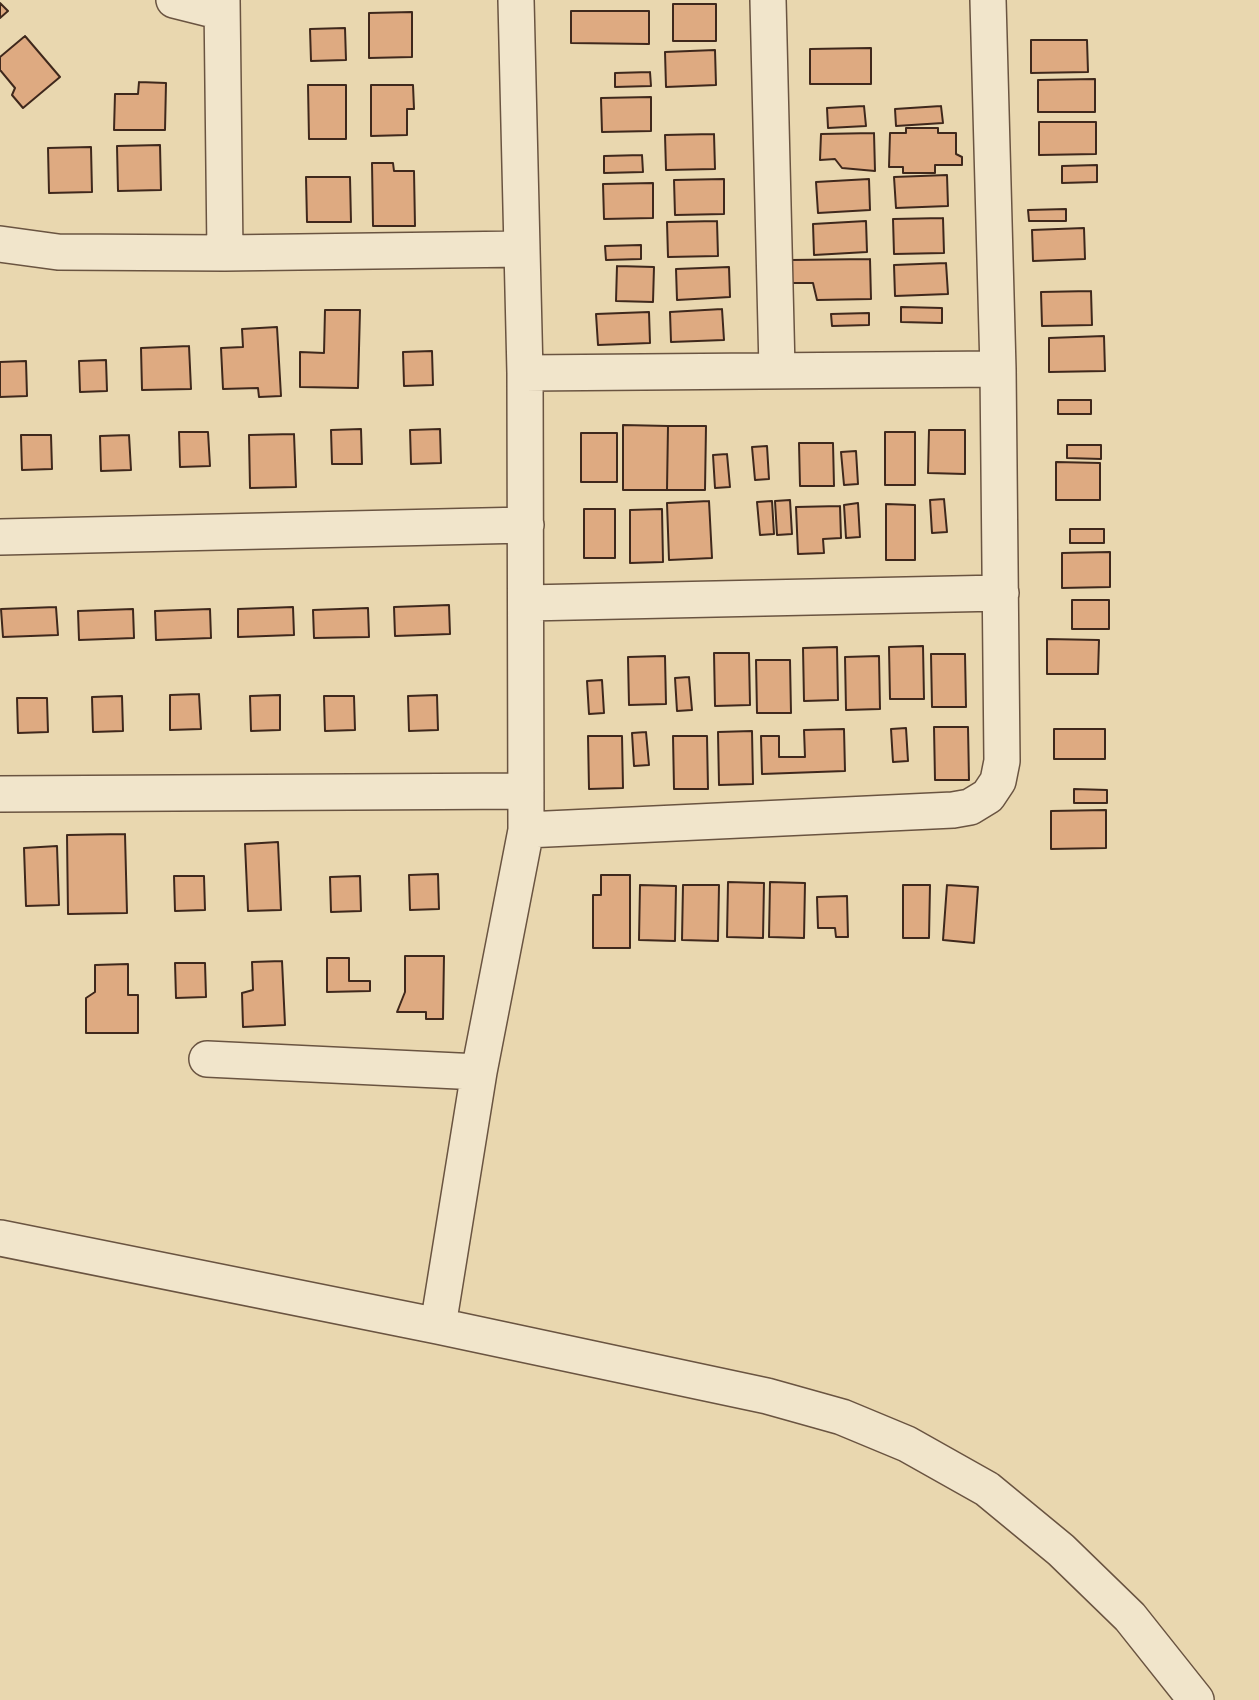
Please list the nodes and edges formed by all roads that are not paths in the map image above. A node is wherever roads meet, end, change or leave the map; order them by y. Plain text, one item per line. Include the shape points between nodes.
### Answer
1 (174, 0) edge
2 (516, 0) edge
3 (768, 0) edge
4 (988, 0) edge
5 (222, 6) edge
6 (0, 244) edge
7 (522, 248) junction
8 (225, 253) junction
9 (776, 369) junction
10 (998, 369) junction
11 (525, 373) junction
12 (526, 525) junction
13 (0, 537) edge
14 (1001, 593) junction
15 (526, 603) junction
16 (526, 791) junction
17 (0, 794) edge
18 (526, 830) junction
19 (206, 1059) dead end
20 (478, 1072) junction
21 (0, 1238) edge
22 (438, 1326) junction
23 (1196, 1700) edge

1 - 5 street
2 - 7 street
3 - 9 street
4 - 10 street
5 - 8 street
6 - 8 street via 58,252
7 - 8 street
7 - 11 street
9 - 10 street
9 - 11 street
10 - 14 street
11 - 12 street
12 - 13 street
12 - 15 street
14 - 15 street
14 - 18 street via 1002,761 998,781 988,796 970,807
15 - 16 street
16 - 17 street
16 - 18 street
18 - 20 street
19 - 20 street
20 - 22 street
21 - 22 street
22 - 23 street via 767,1396 842,1417 906,1444 987,1489 1061,1550 1130,1617

